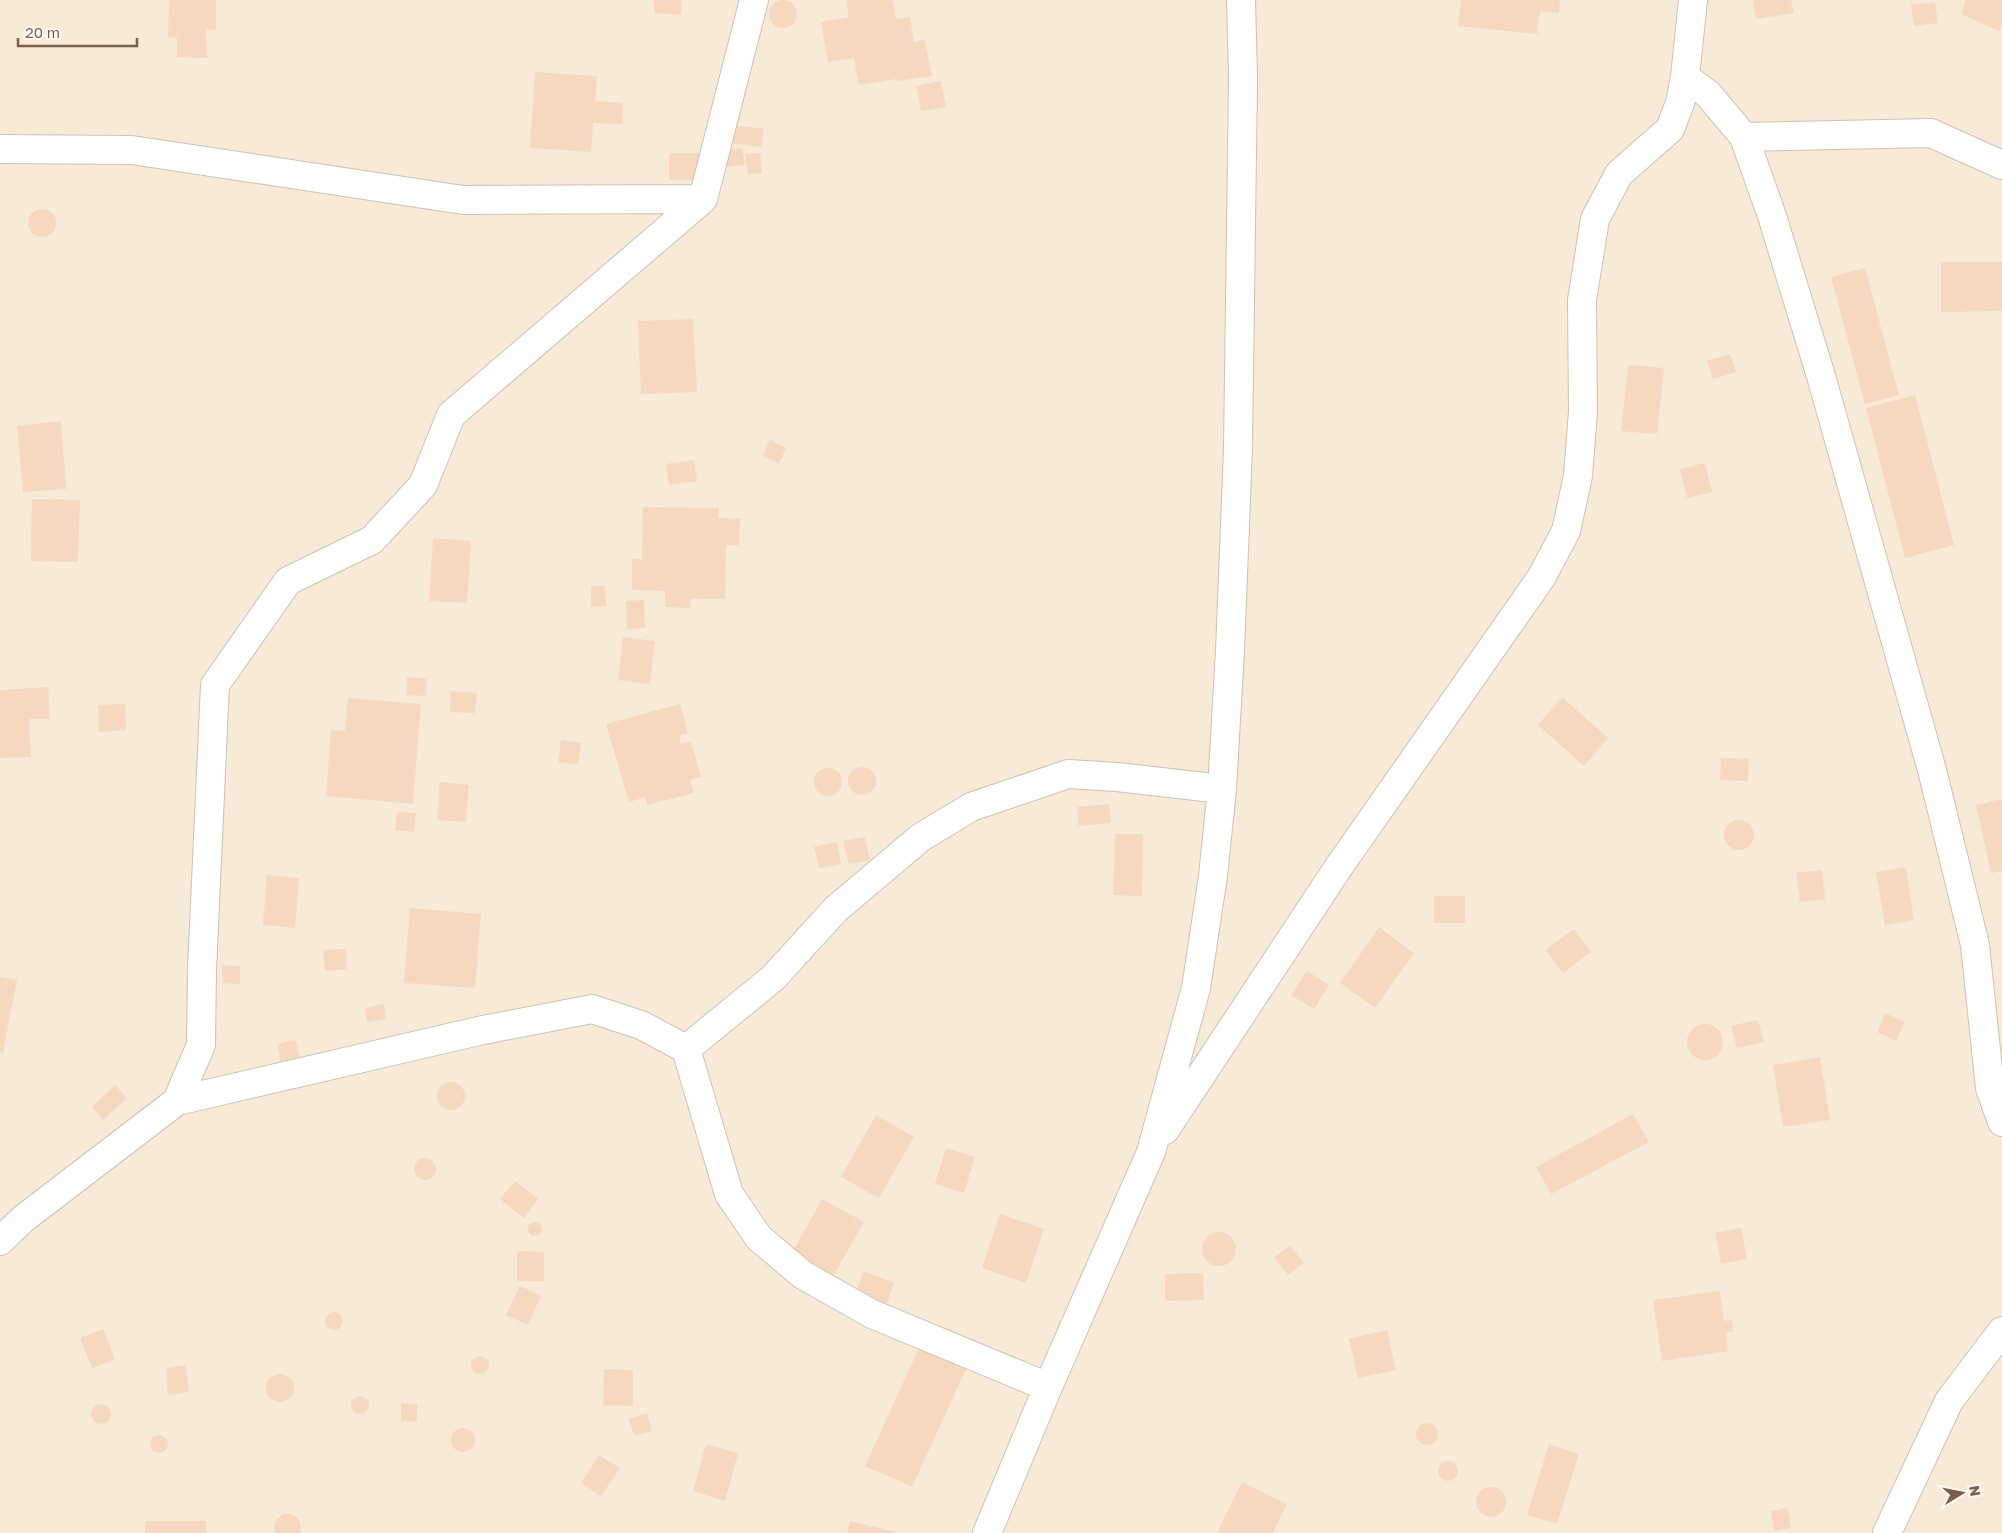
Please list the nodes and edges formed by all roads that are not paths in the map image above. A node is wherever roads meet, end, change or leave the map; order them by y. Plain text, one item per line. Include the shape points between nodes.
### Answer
1 (754, 0) edge
2 (1241, 0) edge
3 (1693, 0) edge
4 (1685, 77) junction
5 (1744, 137) junction
6 (0, 149) edge
7 (2002, 165) edge
8 (703, 199) junction
9 (1222, 789) junction
10 (686, 1049) junction
11 (177, 1101) junction
12 (2002, 1122) edge
13 (1151, 1152) junction
14 (0, 1241) edge
15 (2002, 1331) edge
16 (1048, 1387) junction
17 (987, 1533) edge
18 (1888, 1533) edge

1 - 8 street
2 - 9 street via 1243,78 1238,450
3 - 4 street
4 - 5 street via 1708,94
4 - 13 street via 1670,129 1619,174 1595,219 1582,300 1582,412 1578,476 1566,531 1541,578 1338,868
5 - 7 street via 1931,133
5 - 12 street via 1821,376 1932,770 1975,946 1990,1088
6 - 8 street via 132,150 463,200
8 - 11 street via 451,415 423,485 372,540 288,581 215,685 200,1046
9 - 10 street via 1068,774 971,807 920,838 836,909 774,978
9 - 13 street via 1196,988
10 - 11 street via 641,1025 592,1009 483,1030
10 - 16 street via 729,1194 760,1238 803,1275 872,1314
11 - 14 street
13 - 16 street
15 - 18 street via 1949,1401
16 - 17 street

